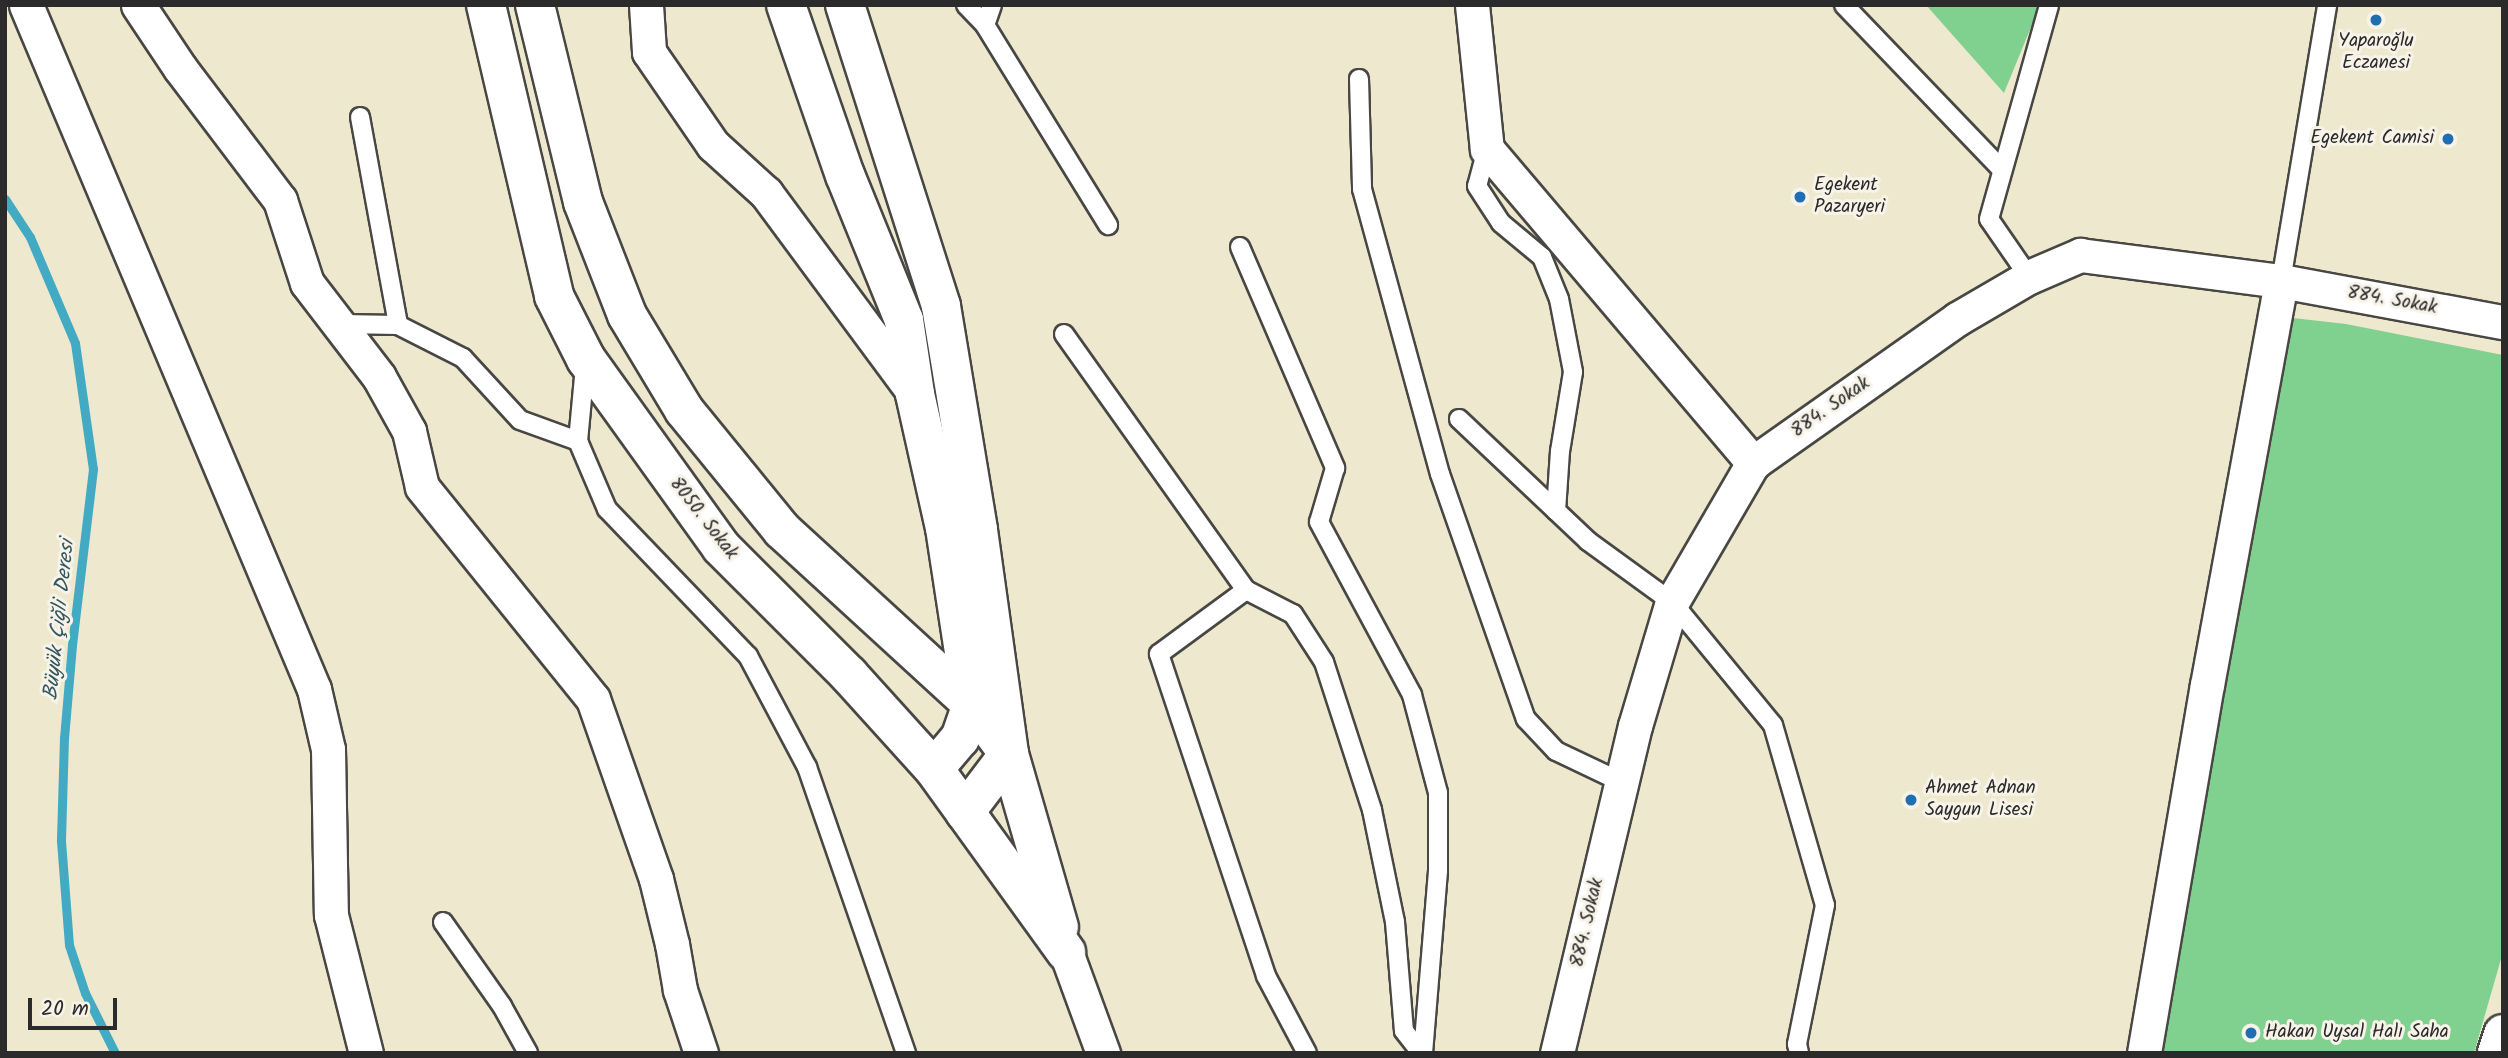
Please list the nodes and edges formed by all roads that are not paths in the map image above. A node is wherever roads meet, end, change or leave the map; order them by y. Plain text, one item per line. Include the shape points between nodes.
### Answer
1 (24, 5) edge
2 (138, 5) edge
3 (486, 5) edge
4 (535, 5) edge
5 (646, 5) edge
6 (786, 5) edge
7 (845, 5) edge
8 (966, 5) edge
9 (992, 5) edge
10 (1472, 5) edge
11 (1844, 5) edge
12 (2049, 5) edge
13 (2328, 5) edge
14 (985, 25) junction
15 (5, 30) edge
16 (1359, 79) dead end
17 (360, 117) dead end
18 (1487, 149) junction
19 (2002, 170) junction
20 (1108, 225) dead end
21 (1240, 247) dead end
22 (2029, 277) junction
23 (2281, 281) junction
24 (2503, 322) edge
25 (342, 324) junction
26 (398, 325) junction
27 (1064, 334) dead end
28 (586, 359) junction
29 (915, 394) junction
30 (1459, 419) dead end
31 (578, 441) junction
32 (1753, 463) junction
33 (1556, 511) junction
34 (1246, 590) junction
35 (1672, 601) junction
36 (972, 704) junction
37 (1009, 754) junction
38 (934, 769) junction
39 (1621, 782) junction
40 (965, 812) junction
41 (443, 922) dead end
42 (1066, 952) junction
43 (2503, 1034) edge
44 (366, 1053) edge
45 (528, 1053) edge
46 (701, 1053) edge
47 (906, 1053) edge
48 (1103, 1053) edge
49 (1307, 1053) edge
50 (1422, 1053) edge
51 (1557, 1053) edge
52 (1799, 1053) edge
53 (2144, 1053) edge
54 (2497, 1053) edge

1 - 15 street
1 - 44 street via 314,689 328,750 331,915
2 - 25 street via 280,200 307,283
3 - 28 street, 8050. Sokak via 554,296
4 - 36 street via 583,202 627,315 684,410 782,530
5 - 29 street via 649,52 713,145 766,192
6 - 29 street via 845,175 904,320
7 - 37 street via 942,306
8 - 14 lane
9 - 14 lane
10 - 18 street
11 - 19 lane
12 - 19 lane
13 - 23 lane
14 - 20 lane
16 - 39 lane via 1362,189 1440,474 1526,719 1556,751
17 - 26 lane
18 - 32 street
18 - 33 lane via 1477,186 1500,223 1542,257 1559,299 1573,372
19 - 22 lane via 1989,219
21 - 50 lane via 1335,468 1319,522 1412,695 1438,793 1438,871
22 - 23 street, 884. Sokak via 2080,255
22 - 32 street, 884. Sokak via 1958,319
23 - 24 street, 884. Sokak
23 - 53 street
25 - 26 lane
25 - 46 street via 409,431 422,487 593,699 656,879 680,990
26 - 31 lane via 463,358 520,420
27 - 34 lane
28 - 31 lane
28 - 38 street, 8050. Sokak via 721,547 849,675
29 - 36 street via 945,528
30 - 33 lane
31 - 47 lane via 607,509 748,656 807,767
32 - 35 street, 884. Sokak
33 - 35 lane via 1588,541
34 - 49 lane via 1159,654 1266,976
34 - 50 lane via 1293,614 1324,662 1372,810 1395,922 1404,1031
35 - 39 street, 884. Sokak
35 - 52 lane via 1773,725 1825,905 1797,1044
36 - 37 street
36 - 38 street via 960,738
37 - 40 street
37 - 42 street
38 - 40 street, 8050. Sokak
39 - 51 street, 884. Sokak
40 - 42 street, 8050. Sokak
41 - 45 lane via 502,1006
42 - 48 street
43 - 54 street

